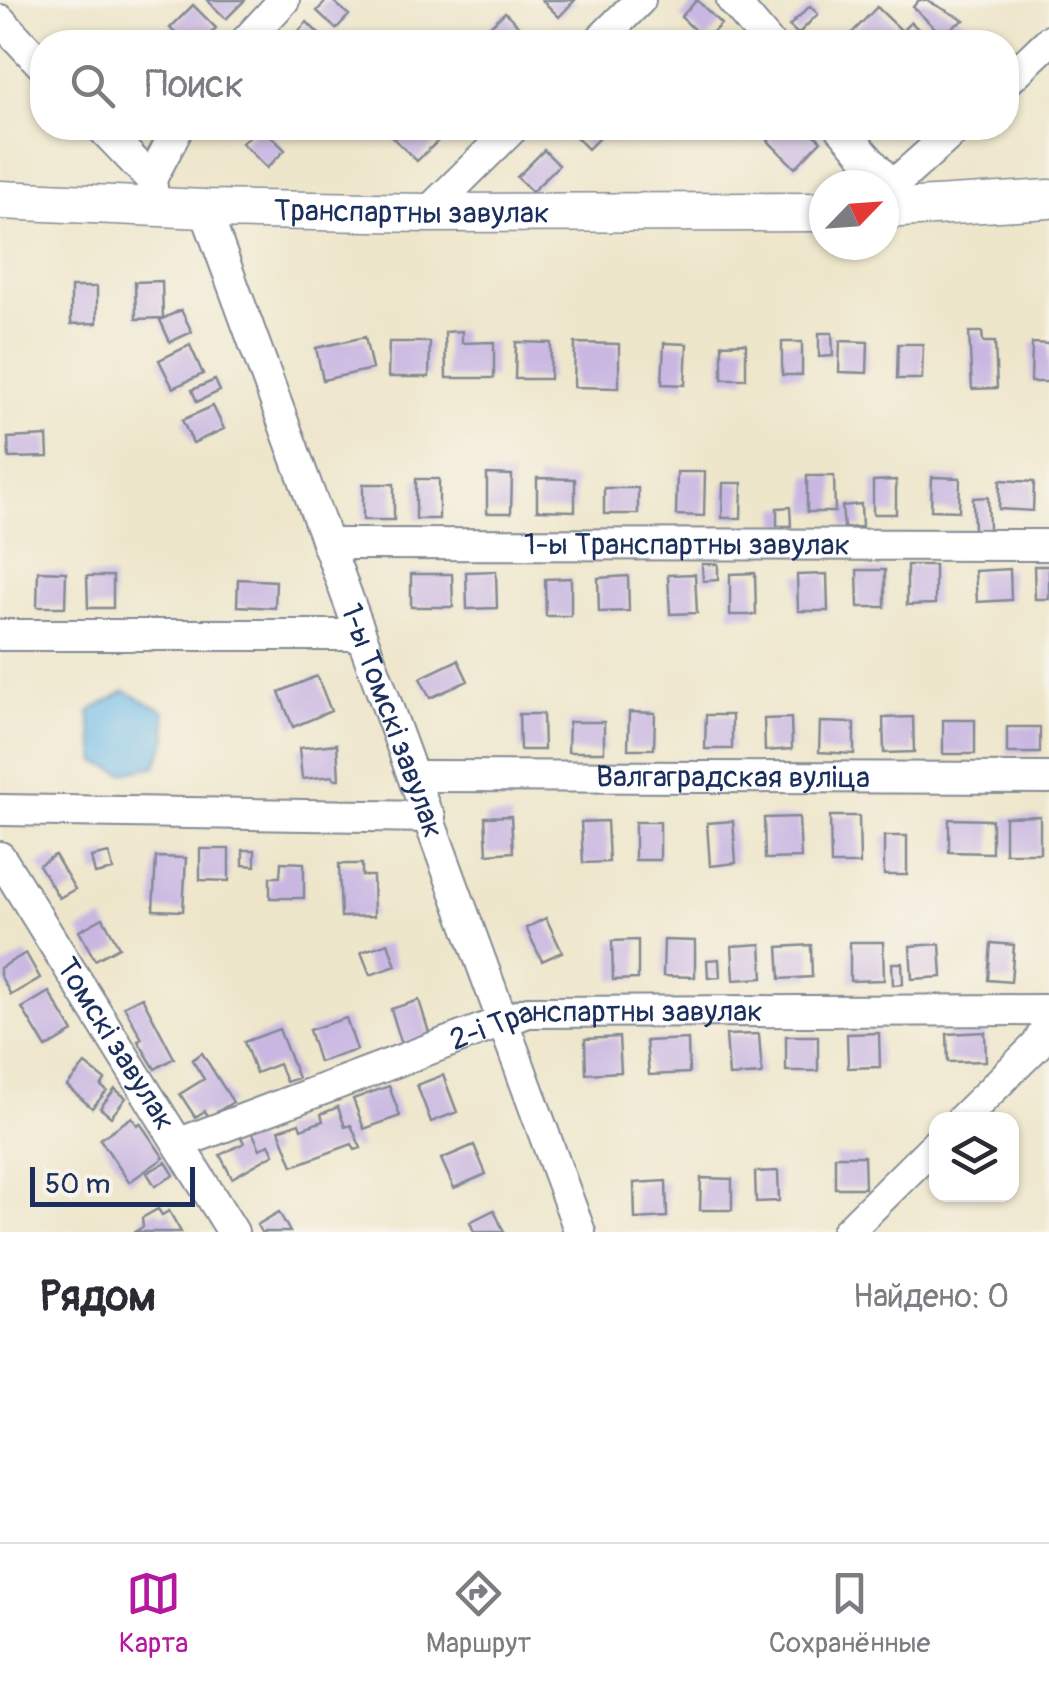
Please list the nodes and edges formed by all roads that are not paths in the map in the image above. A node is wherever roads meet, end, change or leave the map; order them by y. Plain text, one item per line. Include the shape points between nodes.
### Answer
1 (284, 0) edge
2 (640, 0) edge
3 (732, 0) edge
4 (0, 20) edge
5 (256, 30) edge
6 (610, 30) edge
7 (758, 30) edge
8 (1049, 41) edge
9 (30, 52) edge
10 (1019, 70) edge
11 (111, 140) edge
12 (173, 140) edge
13 (501, 140) edge
14 (850, 140) edge
15 (945, 140) edge
16 (870, 170) edge
17 (899, 191) edge
18 (152, 193) junction
19 (1049, 199) edge
20 (0, 200) edge
21 (899, 201) edge
22 (205, 209) junction
23 (809, 212) edge
24 (427, 213) junction
25 (328, 544) junction
26 (1049, 545) edge
27 (360, 634) junction
28 (0, 635) edge
29 (415, 776) junction
30 (1049, 778) edge
31 (0, 810) edge
32 (430, 818) junction
33 (0, 857) edge
34 (1049, 1010) edge
35 (503, 1019) junction
36 (1049, 1023) edge
37 (969, 1112) edge
38 (180, 1142) junction
39 (929, 1151) edge
40 (233, 1232) edge
41 (580, 1232) edge
42 (847, 1232) edge

1 - 5 street
2 - 6 street
3 - 7 street
4 - 9 street
8 - 10 street
11 - 18 street
12 - 18 street
13 - 24 street
14 - 16 street
15 - 17 street
18 - 20 main road, Транспартны завулак
18 - 22 main road, Транспартны завулак
19 - 21 main road
22 - 24 main road, Транспартны завулак
22 - 25 street, 1-ы Томскі завулак
23 - 24 main road, Транспартны завулак
25 - 26 street, 1-ы Транспартны завулак
25 - 27 street, 1-ы Томскі завулак
27 - 28 street
27 - 29 street, 1-ы Томскі завулак
29 - 30 street, Валгаградская вуліца
29 - 32 street, 1-ы Томскі завулак
31 - 32 street
32 - 35 street, 1-ы Томскі завулак
33 - 38 street, Томскі завулак
34 - 35 street, 2-і Транспартны завулак via 528,1012
35 - 38 street, 2-і Транспартны завулак
35 - 41 street, 1-ы Томскі завулак
36 - 37 street via 1037,1045
38 - 40 street, Томскі завулак
39 - 42 street

